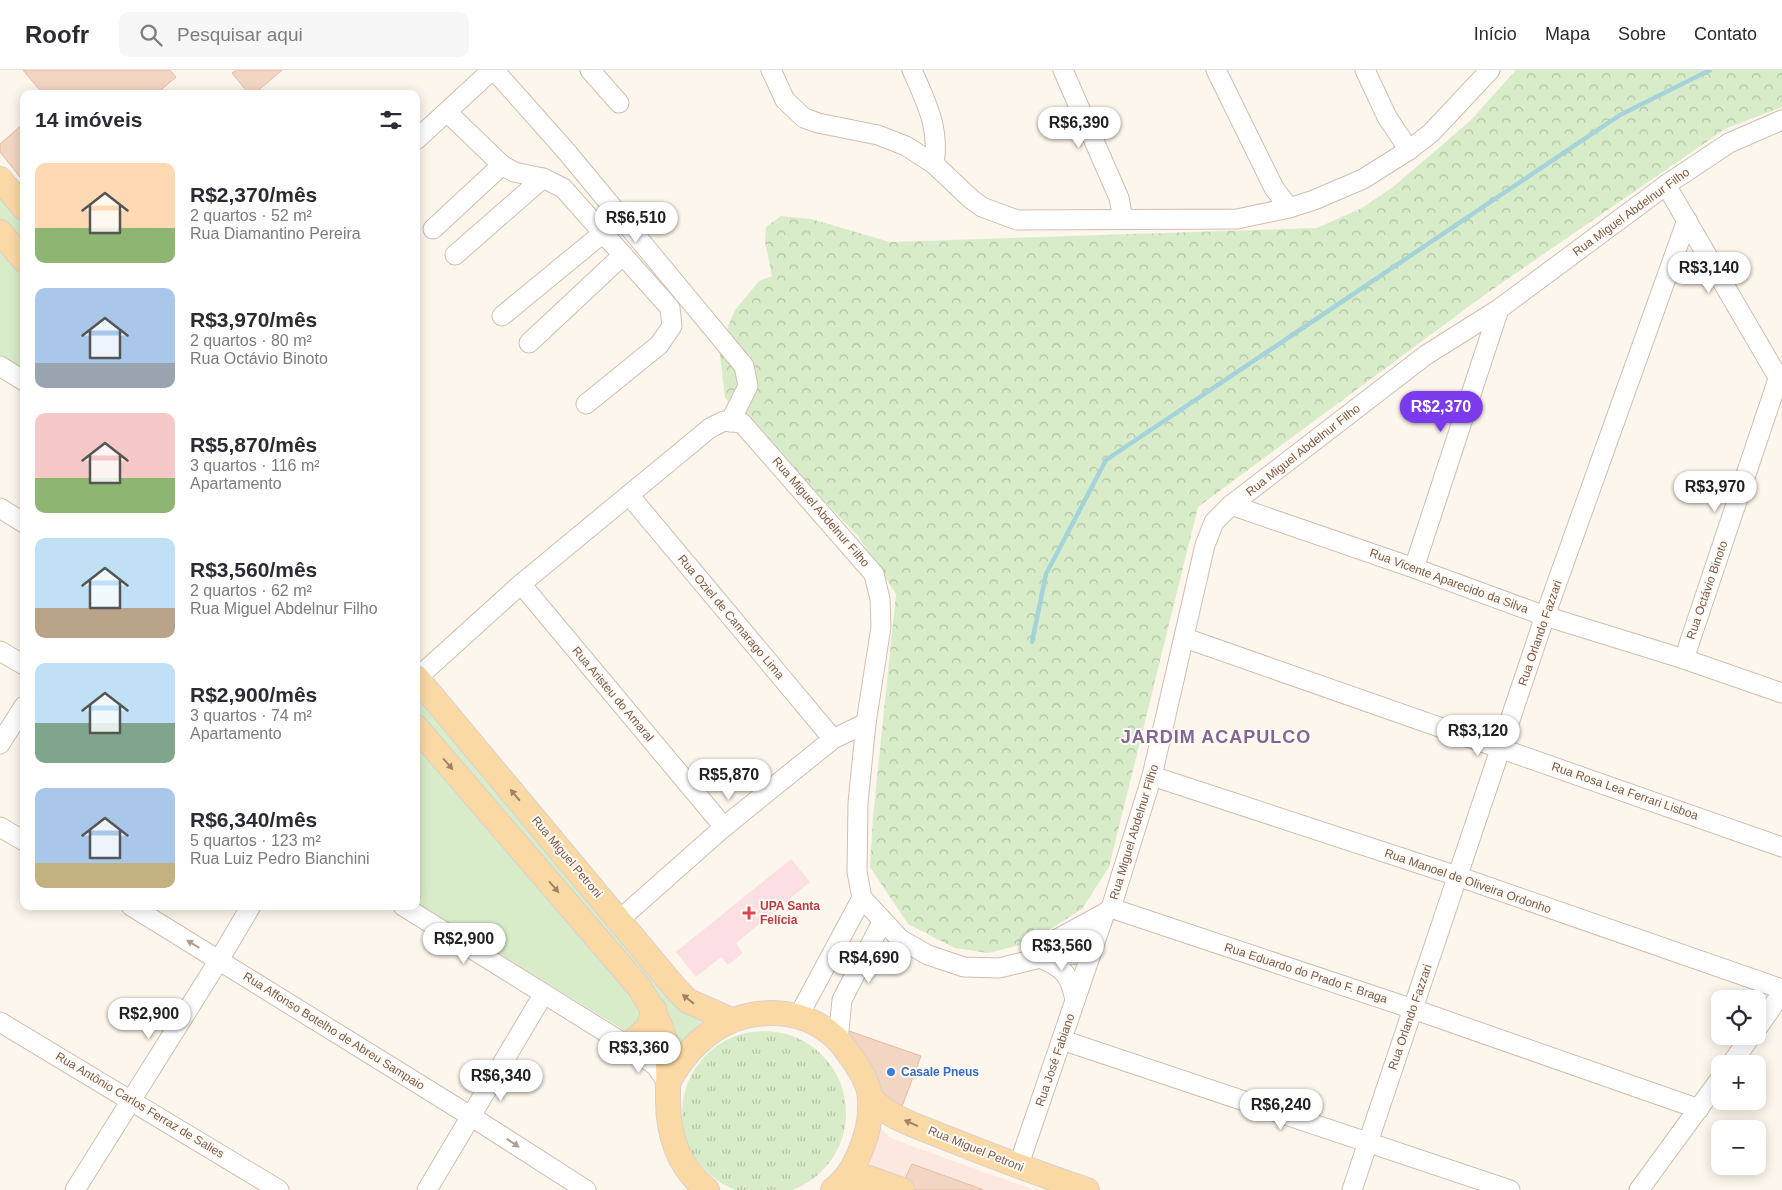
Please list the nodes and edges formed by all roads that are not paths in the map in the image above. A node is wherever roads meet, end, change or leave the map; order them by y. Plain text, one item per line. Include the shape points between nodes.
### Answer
1 (492, 70) edge
2 (590, 70) edge
3 (771, 70) edge
4 (912, 70) edge
5 (1063, 70) edge
6 (1216, 70) edge
7 (1365, 70) edge
8 (1490, 70) edge
9 (619, 103) dead end
10 (447, 112) junction
11 (1782, 120) edge
12 (420, 136) edge
13 (1409, 150) junction
14 (934, 164) junction
15 (502, 165) junction
16 (544, 178) junction
17 (0, 179) edge
18 (1666, 185) junction
19 (20, 199) edge
20 (1289, 208) junction
21 (1123, 219) junction
22 (1686, 220) junction
23 (432, 229) dead end
24 (0, 232) edge
25 (603, 233) junction
26 (20, 255) edge
27 (455, 255) dead end
28 (623, 255) junction
29 (1499, 309) junction
30 (502, 316) dead end
31 (529, 343) dead end
32 (0, 366) edge
33 (20, 378) edge
34 (1780, 381) edge
35 (586, 404) dead end
36 (730, 422) junction
37 (629, 495) junction
38 (1231, 505) junction
39 (0, 508) edge
40 (20, 520) edge
41 (1414, 568) junction
42 (521, 584) junction
43 (1545, 616) junction
44 (1184, 638) junction
45 (0, 651) edge
46 (1684, 659) junction
47 (20, 663) edge
48 (420, 674) edge
49 (420, 681) edge
50 (1782, 693) edge
51 (20, 712) edge
52 (866, 723) junction
53 (420, 731) edge
54 (833, 739) junction
55 (0, 744) edge
56 (1501, 748) junction
57 (1152, 776) junction
58 (724, 826) junction
59 (0, 827) edge
60 (20, 839) edge
61 (1782, 847) edge
62 (1458, 876) junction
63 (862, 898) junction
64 (138, 910) edge
65 (249, 910) edge
66 (409, 910) edge
67 (1108, 911) junction
68 (619, 920) junction
69 (882, 922) junction
70 (1091, 952) junction
71 (220, 960) junction
72 (1033, 961) junction
73 (1782, 991) edge
74 (543, 994) junction
75 (1075, 1000) junction
76 (654, 1009) junction
77 (1413, 1009) junction
78 (1766, 1015) edge
79 (798, 1017) junction
80 (731, 1020) junction
81 (0, 1022) edge
82 (838, 1040) junction
83 (1062, 1040) junction
84 (628, 1046) junction
85 (668, 1084) junction
86 (1711, 1091) edge
87 (870, 1097) junction
88 (132, 1099) junction
89 (1699, 1108) junction
90 (472, 1117) junction
91 (1368, 1142) junction
92 (1018, 1167) junction
93 (840, 1185) edge
94 (898, 1189) edge
95 (75, 1190) edge
96 (279, 1190) edge
97 (427, 1190) edge
98 (586, 1190) edge
99 (707, 1190) edge
100 (1087, 1190) edge
101 (1352, 1190) edge
102 (1510, 1190) edge
103 (1639, 1190) edge

1 - 10 street
1 - 36 street via 566,151 744,366 748,386
2 - 9 street
3 - 14 street via 785,100 804,118 878,135 906,146
4 - 14 street via 933,118 937,142
5 - 21 street via 1119,198
6 - 20 street via 1274,188
7 - 13 street via 1387,116
8 - 13 street via 1431,133
10 - 12 street
10 - 15 street
11 - 18 street, Rua Miguel Abdelnur Filho via 1729,143
13 - 20 street via 1363,179
14 - 21 street via 970,199 1006,217 1017,220
15 - 16 street via 514,172
15 - 23 street
16 - 25 street via 563,188
16 - 27 street
17 - 19 main road
18 - 22 street
18 - 29 street, Rua Miguel Abdelnur Filho
20 - 21 street via 1237,219
22 - 34 street
22 - 43 street, Rua Orlando Fazzari
24 - 26 main road
25 - 28 street
25 - 30 street
28 - 31 street
28 - 35 street via 670,308 672,326 659,345
29 - 38 street, Rua Miguel Abdelnur Filho via 1426,355
29 - 41 street
32 - 33 street
34 - 46 street, Rua Octávio Binoto
36 - 37 street via 724,421 710,428
36 - 52 street, Rua Miguel Abdelnur Filho via 742,423 874,574 880,599 881,627
37 - 42 street
37 - 54 street, Rua Oziel de Camarago Lima
38 - 41 street, Rua Vicente Aparecido da Silva
38 - 44 street, Rua Miguel Abdelnur Filho via 1214,522 1205,545
39 - 40 street
41 - 43 street, Rua Vicente Aparecido da Silva
42 - 48 street
42 - 58 street, Rua Aristeu do Amaral
43 - 46 street, Rua Vicente Aparecido da Silva
43 - 56 street, Rua Orlando Fazzari
44 - 56 street, Rua Rosa Lea Ferrari Lisboa
44 - 57 street, Rua Miguel Abdelnur Filho
45 - 47 street
46 - 50 street, Rua Vicente Aparecido da Silva
68 -> 49 main road, Rua Miguel Petroni
51 - 55 street
52 - 54 street
52 - 63 street, Rua Miguel Abdelnur Filho via 856,844
53 -> 76 main road via 639,987
54 - 58 street
56 - 61 street, Rua Rosa Lea Ferrari Lisboa
56 - 62 street, Rua Orlando Fazzari
57 - 62 street, Rua Manoel de Oliveira Ordonho
57 - 67 street, Rua Miguel Abdelnur Filho
58 - 68 street
59 - 60 street
62 - 73 street, Rua Manoel de Oliveira Ordonho
62 - 77 street, Rua Orlando Fazzari
63 - 69 street, Rua Miguel Abdelnur Filho
63 - 79 street
71 -> 64 street, Rua Affonso Botelho de Abreu Sampaio
65 - 71 street
66 - 74 street
67 - 70 street, Rua Miguel Abdelnur Filho
67 - 72 street, Rua Miguel Abdelnur Filho via 1055,940
67 - 77 street, Rua Eduardo do Prado F. Braga
80 -> 68 main road, Rua Miguel Petroni via 688,1001
69 - 72 street, Rua Miguel Abdelnur Filho via 900,939 928,955 964,967 999,968
69 - 82 street via 842,1000
70 - 72 street, Rua Miguel Abdelnur Filho
70 - 75 street, Rua José Fabiano
71 - 88 street
71 - 90 street, Rua Affonso Botelho de Abreu Sampaio
72 - 75 street via 1053,964 1071,980
73 - 78 street
74 - 84 street
74 - 90 street
75 - 83 street, Rua José Fabiano
76 - 84 main road via 648,1028
76 - 85 main road via 669,1054
77 - 89 street, Rua Eduardo do Prado F. Braga
77 - 91 street, Rua Orlando Fazzari
79 - 80 main road via 772,1012
79 - 82 main road via 819,1026
80 - 85 main road via 709,1032 691,1049
81 - 88 street, Rua Antônio Carlos Ferraz de Salies
82 - 87 main road via 859,1067
83 - 91 street
83 - 92 street, Rua José Fabiano
84 - 85 street via 656,1066
85 - 99 main road via 668,1117 676,1151 695,1180
86 - 89 street
92 -> 87 main road, Rua Miguel Petroni via 904,1120
87 - 93 main road via 868,1132 856,1162
88 - 95 street
88 - 96 street, Rua Antônio Carlos Ferraz de Salies
89 - 103 street
90 - 97 street
90 -> 98 street, Rua Affonso Botelho de Abreu Sampaio
91 - 101 street, Rua Orlando Fazzari
91 - 102 street
92 - 100 main road, Rua Miguel Petroni
93 - 94 main road via 869,1178

